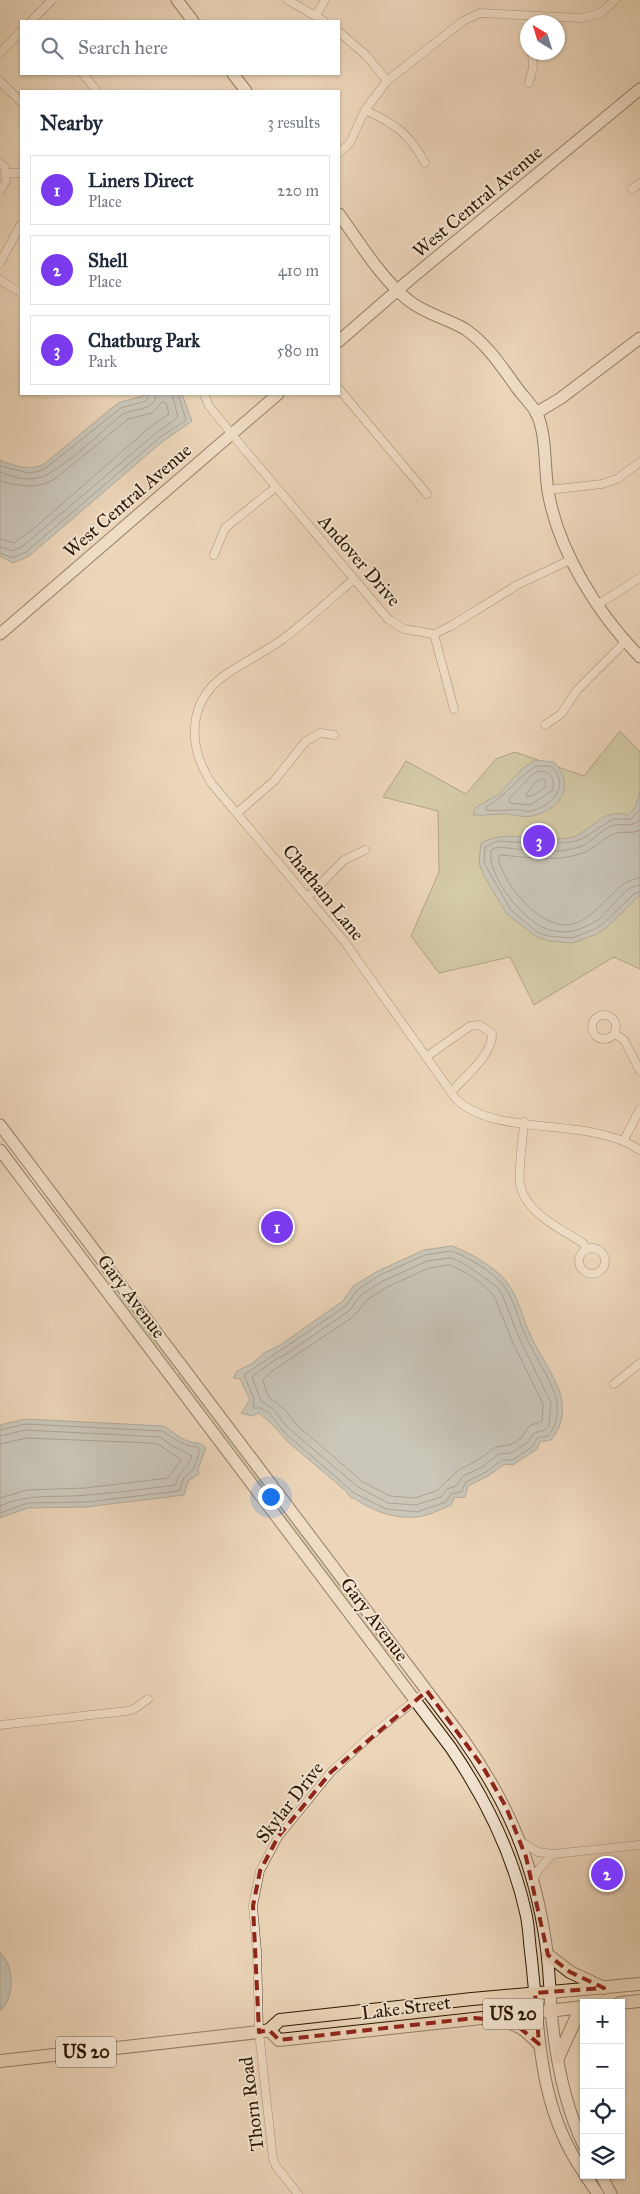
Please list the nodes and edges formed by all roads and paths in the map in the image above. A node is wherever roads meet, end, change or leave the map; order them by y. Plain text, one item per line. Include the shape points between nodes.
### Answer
1 (52, 0) edge
2 (177, 0) edge
3 (288, 0) edge
4 (325, 0) edge
5 (614, 0) edge
6 (477, 4) dead end
7 (480, 13) junction
8 (316, 16) junction
9 (520, 18) edge
10 (565, 18) edge
11 (32, 20) edge
12 (192, 20) edge
13 (322, 20) edge
14 (20, 32) edge
15 (340, 33) edge
16 (0, 53) edge
17 (532, 60) edge
18 (84, 75) edge
19 (234, 75) edge
20 (0, 81) edge
21 (387, 81) junction
22 (529, 83) dead end
23 (640, 89) edge
24 (96, 90) edge
25 (245, 90) edge
26 (20, 101) edge
27 (365, 110) junction
28 (340, 152) edge
29 (0, 163) edge
30 (425, 163) dead end
31 (20, 172) edge
32 (6, 173) junction
33 (640, 183) edge
34 (632, 189) dead end
35 (0, 191) edge
36 (340, 215) edge
37 (20, 226) edge
38 (0, 263) edge
39 (0, 280) edge
40 (398, 290) junction
41 (20, 292) edge
42 (640, 338) edge
43 (340, 340) edge
44 (340, 390) edge
45 (204, 395) edge
46 (277, 395) edge
47 (536, 413) junction
48 (231, 434) junction
49 (640, 462) edge
50 (276, 487) junction
51 (548, 490) junction
52 (427, 494) dead end
53 (214, 555) dead end
54 (572, 559) junction
55 (640, 578) edge
56 (354, 579) junction
57 (596, 606) junction
58 (0, 634) edge
59 (434, 634) junction
60 (625, 642) junction
61 (640, 657) edge
62 (454, 708) dead end
63 (545, 726) dead end
64 (334, 735) dead end
65 (237, 813) junction
66 (364, 850) dead end
67 (308, 897) junction
68 (615, 1034) dead end
69 (426, 1057) junction
70 (640, 1070) edge
71 (451, 1092) junction
72 (640, 1110) edge
73 (524, 1122) junction
74 (0, 1125) edge
75 (624, 1140) junction
76 (0, 1150) edge
77 (640, 1150) edge
78 (586, 1249) dead end
79 (640, 1362) edge
80 (614, 1384) dead end
81 (427, 1692) junction
82 (148, 1699) dead end
83 (414, 1700) junction
84 (0, 1725) edge
85 (521, 1842) junction
86 (640, 1846) edge
87 (553, 1854) junction
88 (534, 1879) junction
89 (548, 1955) junction
90 (640, 1984) edge
91 (604, 1988) junction
92 (550, 1993) junction
93 (535, 1994) junction
94 (640, 2000) edge
95 (625, 2002) edge
96 (580, 2007) edge
97 (551, 2010) junction
98 (536, 2012) junction
99 (580, 2016) edge
100 (475, 2018) junction
101 (264, 2031) junction
102 (539, 2044) junction
103 (558, 2058) junction
104 (0, 2061) edge
105 (580, 2135) edge
106 (580, 2167) edge
107 (588, 2179) edge
108 (603, 2179) edge
109 (298, 2194) edge
110 (598, 2194) edge
111 (611, 2194) edge

1 - 11 street
2 - 12 main road
3 - 8 street
4 - 8 street
5 - 10 street via 601,13
6 - 7 street
7 - 9 street
7 - 21 street via 463,21
8 - 13 street
14 - 16 street
15 - 21 street via 367,56
17 - 22 street
18 - 24 street
19 - 25 main road
20 - 26 street
21 - 27 street
23 - 40 main road, West Central Avenue
27 - 28 street via 350,143
27 - 30 street via 392,123 415,144
29 - 32 street
31 - 32 street
32 - 35 street via 6,181
33 - 34 street
36 - 40 main road via 376,266
37 - 38 street
39 - 41 street
40 - 43 main road, West Central Avenue
40 - 47 main road via 409,301 476,338
42 - 47 main road
44 - 52 street
45 - 48 street, Andover Drive
46 - 48 main road, West Central Avenue
47 - 51 main road via 545,452
48 - 50 street, Andover Drive
48 - 58 main road, West Central Avenue
49 - 51 street via 617,479 602,484
50 - 53 street via 225,528
50 - 56 street, Andover Drive
51 - 54 main road via 555,519
54 - 57 main road
54 - 59 street via 517,585
55 - 57 street
56 - 59 street, Andover Drive via 394,625
56 - 65 street, Chatham Lane via 283,639 217,682 203,700 195,718 198,759 212,784
57 - 60 main road
59 - 62 street
60 - 61 main road
60 - 63 street via 577,690 561,714
64 - 65 street via 320,733 305,742 274,781
65 - 67 street, Chatham Lane
66 - 67 street via 344,860
67 - 69 street, Chatham Lane
68 - 70 street via 624,1040
69 - 71 street, Chatham Lane
69 - 71 street via 470,1026 479,1025 492,1033 488,1051
71 - 73 street, Chatham Lane via 462,1105 481,1115
72 - 75 street
73 - 75 street, Chatham Lane
73 - 78 street via 520,1183 525,1197 540,1214 583,1243
74 - 81 main road, Gary Avenue
75 - 77 street, Chatham Lane
76 - 83 main road, Gary Avenue
79 - 80 street
81 - 83 street, Skylar Drive
81 - 85 main road, Gary Avenue via 483,1767
82 - 84 street via 127,1711
83 - 93 main road, Gary Avenue via 475,1786 501,1839 526,1914
83 - 101 street, Skylar Drive via 331,1772 278,1837 260,1871 253,1906
85 - 87 street via 538,1852
85 - 88 main road, Gary Avenue
86 - 87 street
87 - 88 street
88 - 89 main road, Gary Avenue
89 - 91 main road via 570,1972
89 - 92 main road, Gary Avenue
90 - 91 main road, US 20
91 - 92 main road, US 20
92 - 93 main road, Lake Street / US 20
92 - 97 main road, Gary Avenue
93 - 98 main road, Gary Avenue
93 - 101 main road, Lake Street / US 20 via 280,2020
94 - 95 main road
96 - 97 main road, US 20
97 - 98 main road, Lake Street / US 20
97 - 103 main road, Gary Avenue
98 - 100 main road, Lake Street / US 20
98 - 102 main road, Gary Avenue
99 - 103 main road
100 - 101 main road, Lake Street / US 20 via 279,2040
100 - 102 main road via 514,2023
101 - 104 main road, Lake Street / US 20
101 - 109 street, Thorn Road via 273,2159
102 - 106 main road, Gary Avenue via 547,2095 559,2130
103 - 105 main road, Gary Avenue
107 - 110 main road, Gary Avenue
108 - 111 main road

